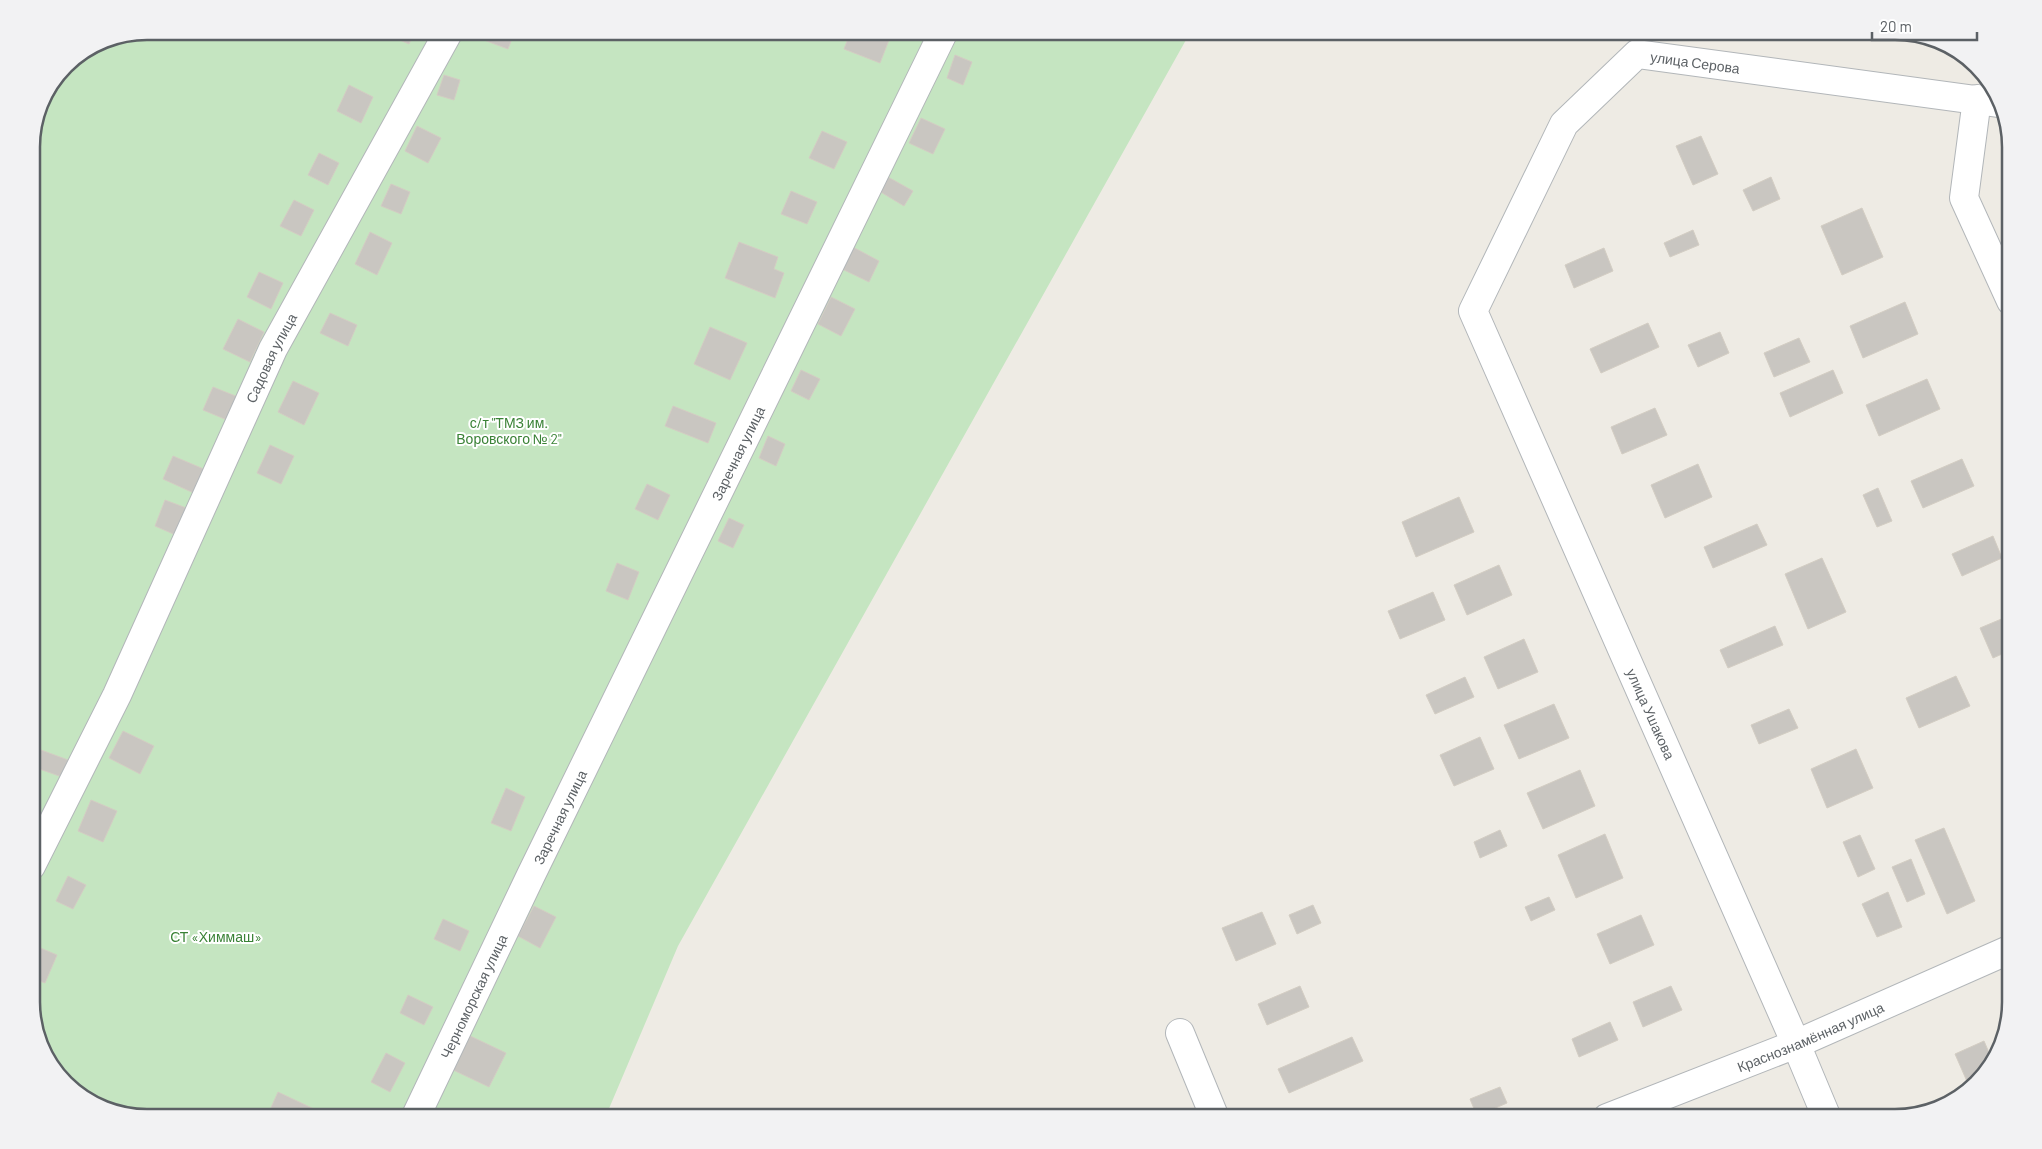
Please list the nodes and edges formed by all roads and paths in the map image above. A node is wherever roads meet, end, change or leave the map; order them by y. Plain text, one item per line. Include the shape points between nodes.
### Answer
1 (444, 40) edge
2 (940, 40) edge
3 (1988, 101) edge
4 (2002, 283) edge
5 (1473, 310) joint
6 (40, 850) edge
7 (531, 875) joint
8 (2002, 953) edge
9 (1180, 1033) dead end
10 (1796, 1044) junction
11 (419, 1109) edge
12 (1210, 1109) edge
13 (1630, 1109) edge
14 (1823, 1109) edge

1 - 6 street, Садовая улица via 273,349 117,695
2 - 7 street, Заречная улица
3 - 4 street via 1964,198
3 - 5 street, улица Серова via 1637,54 1564,124
5 - 10 street, улица Ушакова
7 - 11 street, Черноморская улица
8 - 10 street, Краснознамённая улица
9 - 12 street
10 - 13 street, Краснознамённая улица
10 - 14 street, улица Ушакова

